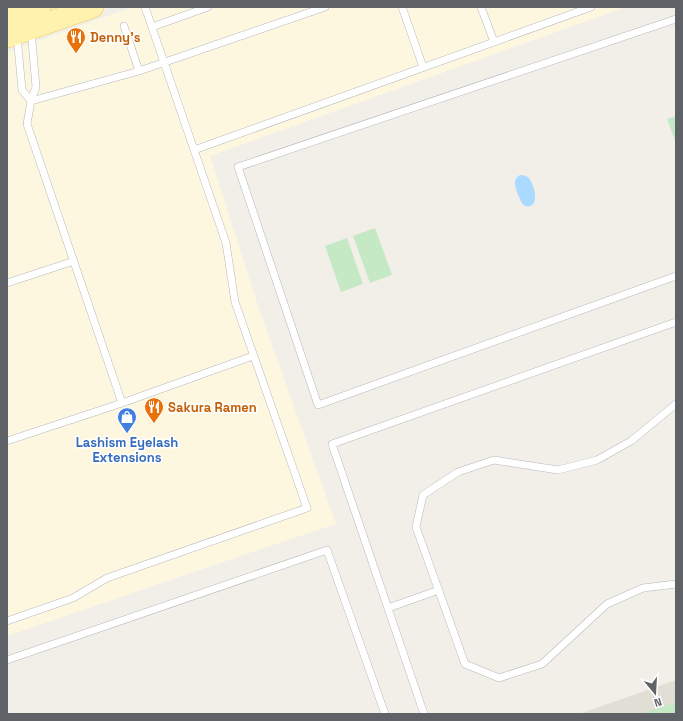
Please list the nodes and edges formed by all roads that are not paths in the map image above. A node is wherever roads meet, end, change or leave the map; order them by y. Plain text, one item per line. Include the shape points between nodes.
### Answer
1 (12, 7) edge
2 (40, 7) edge
3 (93, 7) edge
4 (145, 7) edge
5 (208, 7) edge
6 (325, 7) edge
7 (402, 7) edge
8 (482, 7) edge
9 (591, 7) edge
10 (7, 14) edge
11 (676, 19) edge
12 (124, 26) dead end
13 (152, 27) junction
14 (18, 33) edge
15 (494, 42) junction
16 (164, 62) junction
17 (423, 67) junction
18 (139, 71) junction
19 (30, 101) junction
20 (194, 150) junction
21 (74, 261) junction
22 (676, 276) edge
23 (7, 283) edge
24 (676, 322) edge
25 (254, 356) junction
26 (122, 402) junction
27 (676, 404) edge
28 (7, 441) edge
29 (676, 584) edge
30 (439, 590) junction
31 (388, 608) junction
32 (7, 621) edge
33 (7, 660) edge
34 (385, 714) edge
35 (424, 714) edge

1 - 10 main road
2 - 14 main road via 21,23
3 - 14 main road
4 - 13 lane
5 - 13 lane
6 - 16 lane
7 - 17 lane
8 - 15 lane
9 - 15 lane
11 - 22 lane via 238,167 318,405
12 - 18 lane
13 - 16 lane
14 - 19 lane via 22,90
14 - 19 lane via 36,87
15 - 17 lane
16 - 18 lane
16 - 20 lane
17 - 20 lane
18 - 19 lane
19 - 21 lane via 27,124
20 - 25 lane via 226,243 234,302
21 - 23 lane
21 - 26 lane
24 - 31 lane via 332,444
25 - 26 lane
25 - 32 lane via 307,508 107,578 73,598
26 - 28 lane
27 - 30 lane via 632,441 597,460 558,470 494,460 458,472 423,495 416,527
29 - 30 lane via 643,588 607,604 542,664 499,678 466,664
30 - 31 lane
31 - 35 lane
33 - 34 lane via 327,550

